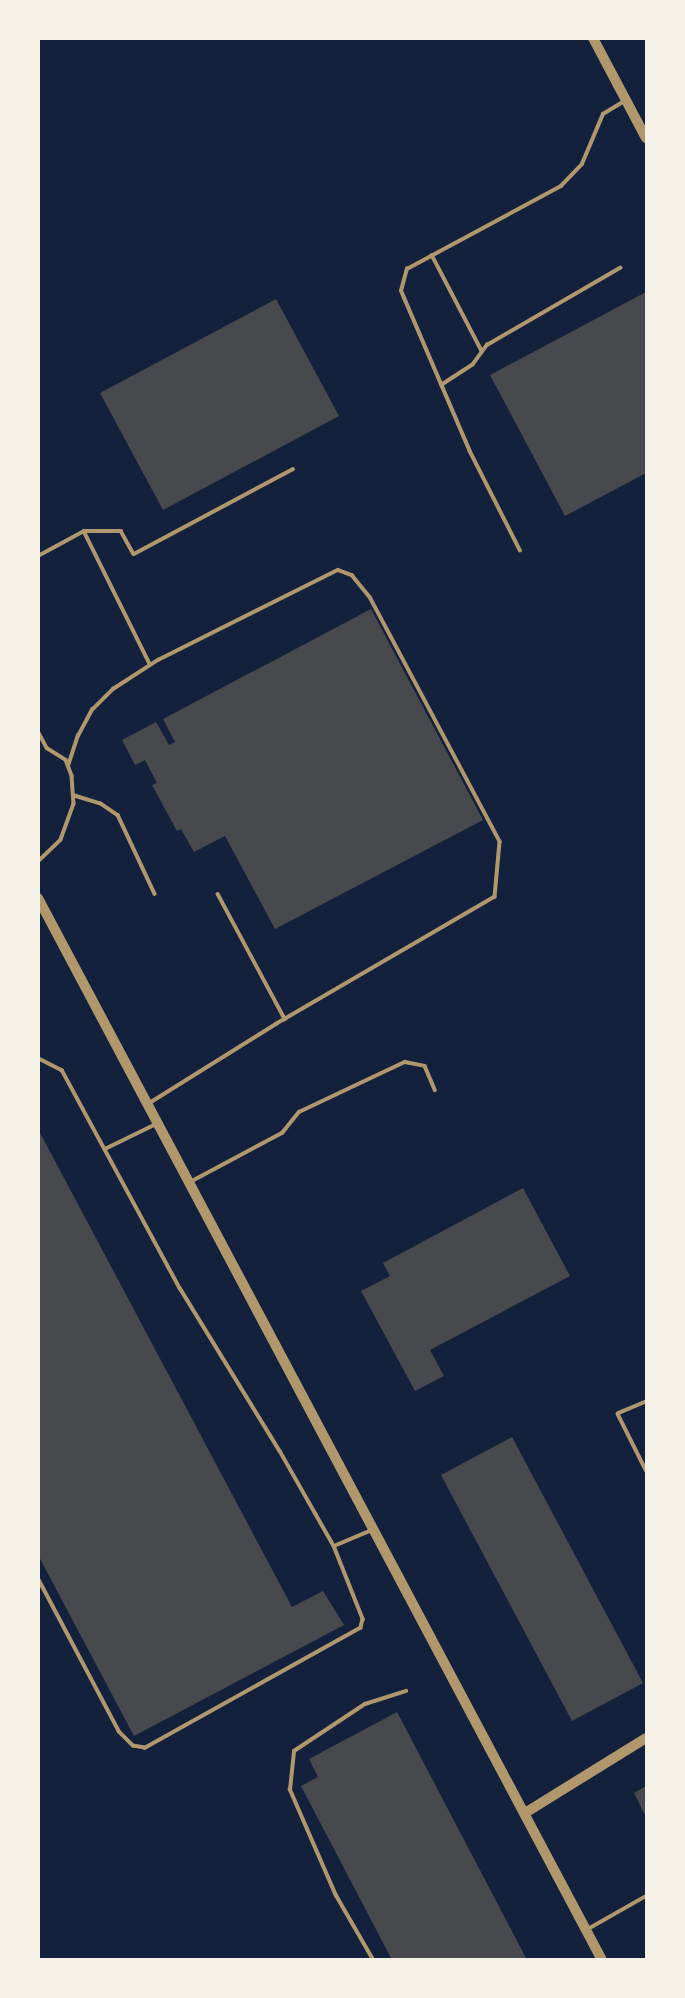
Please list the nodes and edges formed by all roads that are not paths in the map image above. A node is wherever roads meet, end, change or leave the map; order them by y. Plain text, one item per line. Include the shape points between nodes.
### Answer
1 (593, 38) edge
2 (626, 100) junction
3 (646, 138) edge
4 (432, 256) junction
5 (620, 268) dead end
6 (482, 351) junction
7 (441, 385) junction
8 (293, 470) dead end
9 (84, 531) junction
10 (520, 551) dead end
11 (38, 556) edge
12 (150, 664) junction
13 (38, 731) edge
14 (68, 766) junction
15 (73, 795) junction
16 (38, 862) edge
17 (155, 894) dead end
18 (218, 894) dead end
19 (38, 898) edge
20 (285, 1019) junction
21 (38, 1058) edge
22 (435, 1090) dead end
23 (148, 1104) junction
24 (159, 1123) junction
25 (105, 1149) junction
26 (190, 1182) junction
27 (646, 1402) edge
28 (646, 1469) edge
29 (374, 1529) junction
30 (334, 1546) junction
31 (38, 1579) edge
32 (406, 1691) dead end
33 (646, 1738) edge
34 (525, 1813) junction
35 (646, 1896) edge
36 (586, 1930) junction
37 (373, 1959) edge
38 (602, 1959) edge

1 - 2 street
2 - 3 street
2 - 4 lane via 603,114 582,163 561,186
4 - 6 lane
4 - 7 lane via 407,269 401,291
5 - 6 lane
6 - 7 lane
7 - 10 lane
8 - 9 lane via 134,554 121,531
9 - 11 lane
9 - 12 lane
12 - 14 lane via 92,710
12 - 20 lane via 338,570 352,575 370,597 500,842 495,897
13 - 14 lane via 47,748
14 - 15 lane
15 - 16 lane via 61,840
15 - 17 lane via 100,803 118,815
18 - 20 lane
19 - 23 street
20 - 23 lane
21 - 25 lane via 62,1070
22 - 26 lane via 425,1066 405,1062 299,1112 282,1133
23 - 24 street
24 - 25 lane
24 - 26 street
25 - 30 lane via 180,1288
26 - 29 street
27 - 28 lane via 618,1414
29 - 30 lane
29 - 34 street
30 - 31 lane via 363,1619 361,1628 145,1748 134,1746 119,1732
32 - 37 lane via 365,1704 293,1751 290,1790 336,1896
33 - 34 street
34 - 36 street
35 - 36 lane
36 - 38 street

